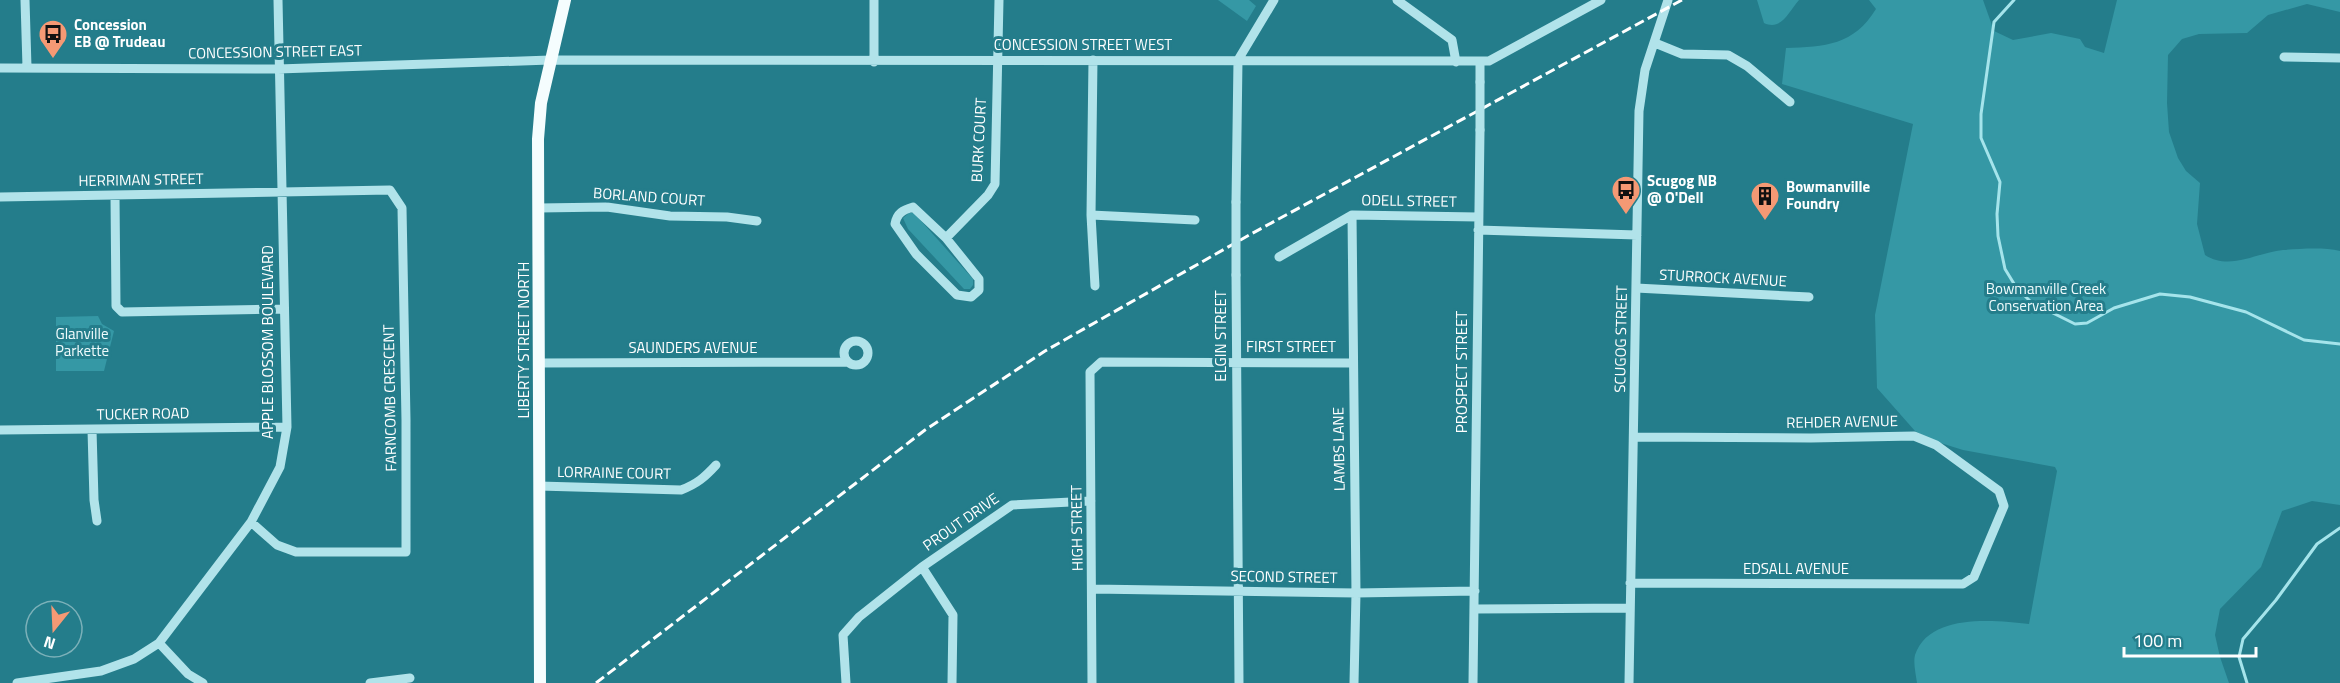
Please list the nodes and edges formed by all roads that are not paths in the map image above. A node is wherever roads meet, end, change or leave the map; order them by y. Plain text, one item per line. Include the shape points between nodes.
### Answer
1 (25, 0) edge
2 (278, 0) edge
3 (565, 0) edge
4 (874, 0) edge
5 (999, 0) edge
6 (1274, 0) edge
7 (1397, 0) edge
8 (1601, 0) edge
9 (1668, 0) edge
10 (1655, 43) junction
11 (2284, 57) dead end
12 (2340, 58) edge
13 (550, 60) junction
14 (1093, 60) junction
15 (1238, 60) junction
16 (998, 61) junction
17 (1480, 61) junction
18 (874, 62) junction
19 (1456, 62) junction
20 (27, 67) junction
21 (0, 68) edge
22 (278, 69) junction
23 (1790, 102) dead end
24 (282, 192) junction
25 (115, 196) junction
26 (0, 197) edge
27 (539, 208) junction
28 (1091, 215) junction
29 (1352, 215) junction
30 (1478, 217) junction
31 (1195, 220) dead end
32 (757, 221) dead end
33 (1478, 230) junction
34 (1637, 235) junction
35 (946, 238) junction
36 (1279, 257) dead end
37 (1095, 286) dead end
38 (1636, 288) junction
39 (1809, 297) dead end
40 (284, 309) junction
41 (848, 362) dead end
42 (1235, 362) junction
43 (539, 363) junction
44 (1352, 363) junction
45 (1090, 372) joint
46 (286, 427) junction
47 (0, 430) edge
48 (92, 430) junction
49 (1634, 437) junction
50 (716, 465) dead end
51 (539, 486) junction
52 (1091, 501) junction
53 (98, 521) dead end
54 (251, 522) junction
55 (922, 567) junction
56 (1630, 584) junction
57 (1963, 584) joint
58 (1093, 589) junction
59 (1239, 591) junction
60 (1475, 591) junction
61 (1356, 593) junction
62 (1629, 608) junction
63 (1475, 609) junction
64 (159, 643) junction
65 (410, 678) dead end
66 (17, 683) edge
67 (203, 683) edge
68 (370, 683) edge
69 (540, 683) edge
70 (846, 683) edge
71 (952, 683) edge
72 (1092, 683) edge
73 (1239, 683) edge
74 (1354, 683) edge
75 (1473, 683) edge
76 (1629, 683) edge

1 - 20 street
2 - 22 street, APPLE BLOSSOM BOULEVARD
3 - 13 main road, LIBERTY STREET NORTH
4 - 18 street
5 - 16 street, BURK COURT
6 - 15 street
7 - 19 street via 1452,40
8 - 17 street, CONCESSION STREET WEST via 1489,61
9 - 10 street, SCUGOG STREET
10 - 23 street via 1682,54 1728,55
10 - 34 street, SCUGOG STREET via 1645,70 1639,111
11 - 12 street
13 - 18 street, CONCESSION STREET WEST
13 - 22 street, CONCESSION STREET EAST
13 - 27 main road, LIBERTY STREET NORTH via 538,139
14 - 15 street, CONCESSION STREET WEST
14 - 16 street, CONCESSION STREET WEST
14 - 28 street
15 - 19 street, CONCESSION STREET WEST
15 - 42 street, ELGIN STREET, bridge
16 - 18 street, CONCESSION STREET WEST
16 - 35 street, BURK COURT via 995,184
17 - 19 street, CONCESSION STREET WEST
17 - 30 street, PROSPECT STREET, bridge
20 - 21 street, CONCESSION STREET EAST
20 - 22 street, CONCESSION STREET EAST
22 - 24 street, APPLE BLOSSOM BOULEVARD
24 - 25 street, HERRIMAN STREET
24 - 40 street, APPLE BLOSSOM BOULEVARD
24 - 54 street, FARNCOMB CRESCENT via 390,190 402,208 406,552 296,552 277,545
25 - 26 street, HERRIMAN STREET
25 - 40 street via 116,306 122,312
27 - 32 street, BORLAND COURT via 607,207 670,216
27 - 43 main road, LIBERTY STREET NORTH
28 - 31 street
28 - 37 street
29 - 30 street, ODELL STREET
29 - 36 street, ODELL STREET
29 - 44 street, LAMBS LANE
30 - 33 street, PROSPECT STREET
33 - 34 street
33 - 60 street, PROSPECT STREET
34 - 38 street, SCUGOG STREET
35 - 35 street via 913,207 896,216 895,224 916,254 957,295 971,297 979,290 979,279
38 - 39 street, STURROCK AVENUE
38 - 49 street, SCUGOG STREET
40 - 46 street, APPLE BLOSSOM BOULEVARD
41 - 43 street, SAUNDERS AVENUE
42 - 44 street, FIRST STREET
42 - 45 street, FIRST STREET via 1101,362
42 - 59 street, ELGIN STREET
43 - 51 main road, LIBERTY STREET NORTH
44 - 61 street, LAMBS LANE
45 - 52 street, HIGH STREET
46 - 48 street, TUCKER ROAD
46 - 54 street, APPLE BLOSSOM BOULEVARD via 280,467
47 - 48 street, TUCKER ROAD
48 - 53 street
49 - 56 street, SCUGOG STREET
49 - 57 street, REHDER AVENUE via 1914,436 1936,445 1999,491 2004,506 1974,577
50 - 51 street, LORRAINE COURT via 700,481 681,490
51 - 69 main road, LIBERTY STREET NORTH
52 - 55 street, PROUT DRIVE via 1012,505
52 - 58 street, HIGH STREET
54 - 64 street, APPLE BLOSSOM BOULEVARD
55 - 70 street, PROUT DRIVE via 859,617 843,635
55 - 71 street, PROUT DRIVE via 953,615
56 - 57 street, EDSALL AVENUE
56 - 62 street, SCUGOG STREET
58 - 59 street, SECOND STREET
58 - 72 street, HIGH STREET
59 - 61 street, SECOND STREET
59 - 73 street, ELGIN STREET
60 - 61 street, SECOND STREET
60 - 63 street, PROSPECT STREET
61 - 74 street, LAMBS LANE
62 - 63 street
62 - 76 street, SCUGOG STREET
63 - 75 street, PROSPECT STREET
64 - 66 street, APPLE BLOSSOM BOULEVARD via 111,668
64 - 67 street via 188,674
65 - 68 street

